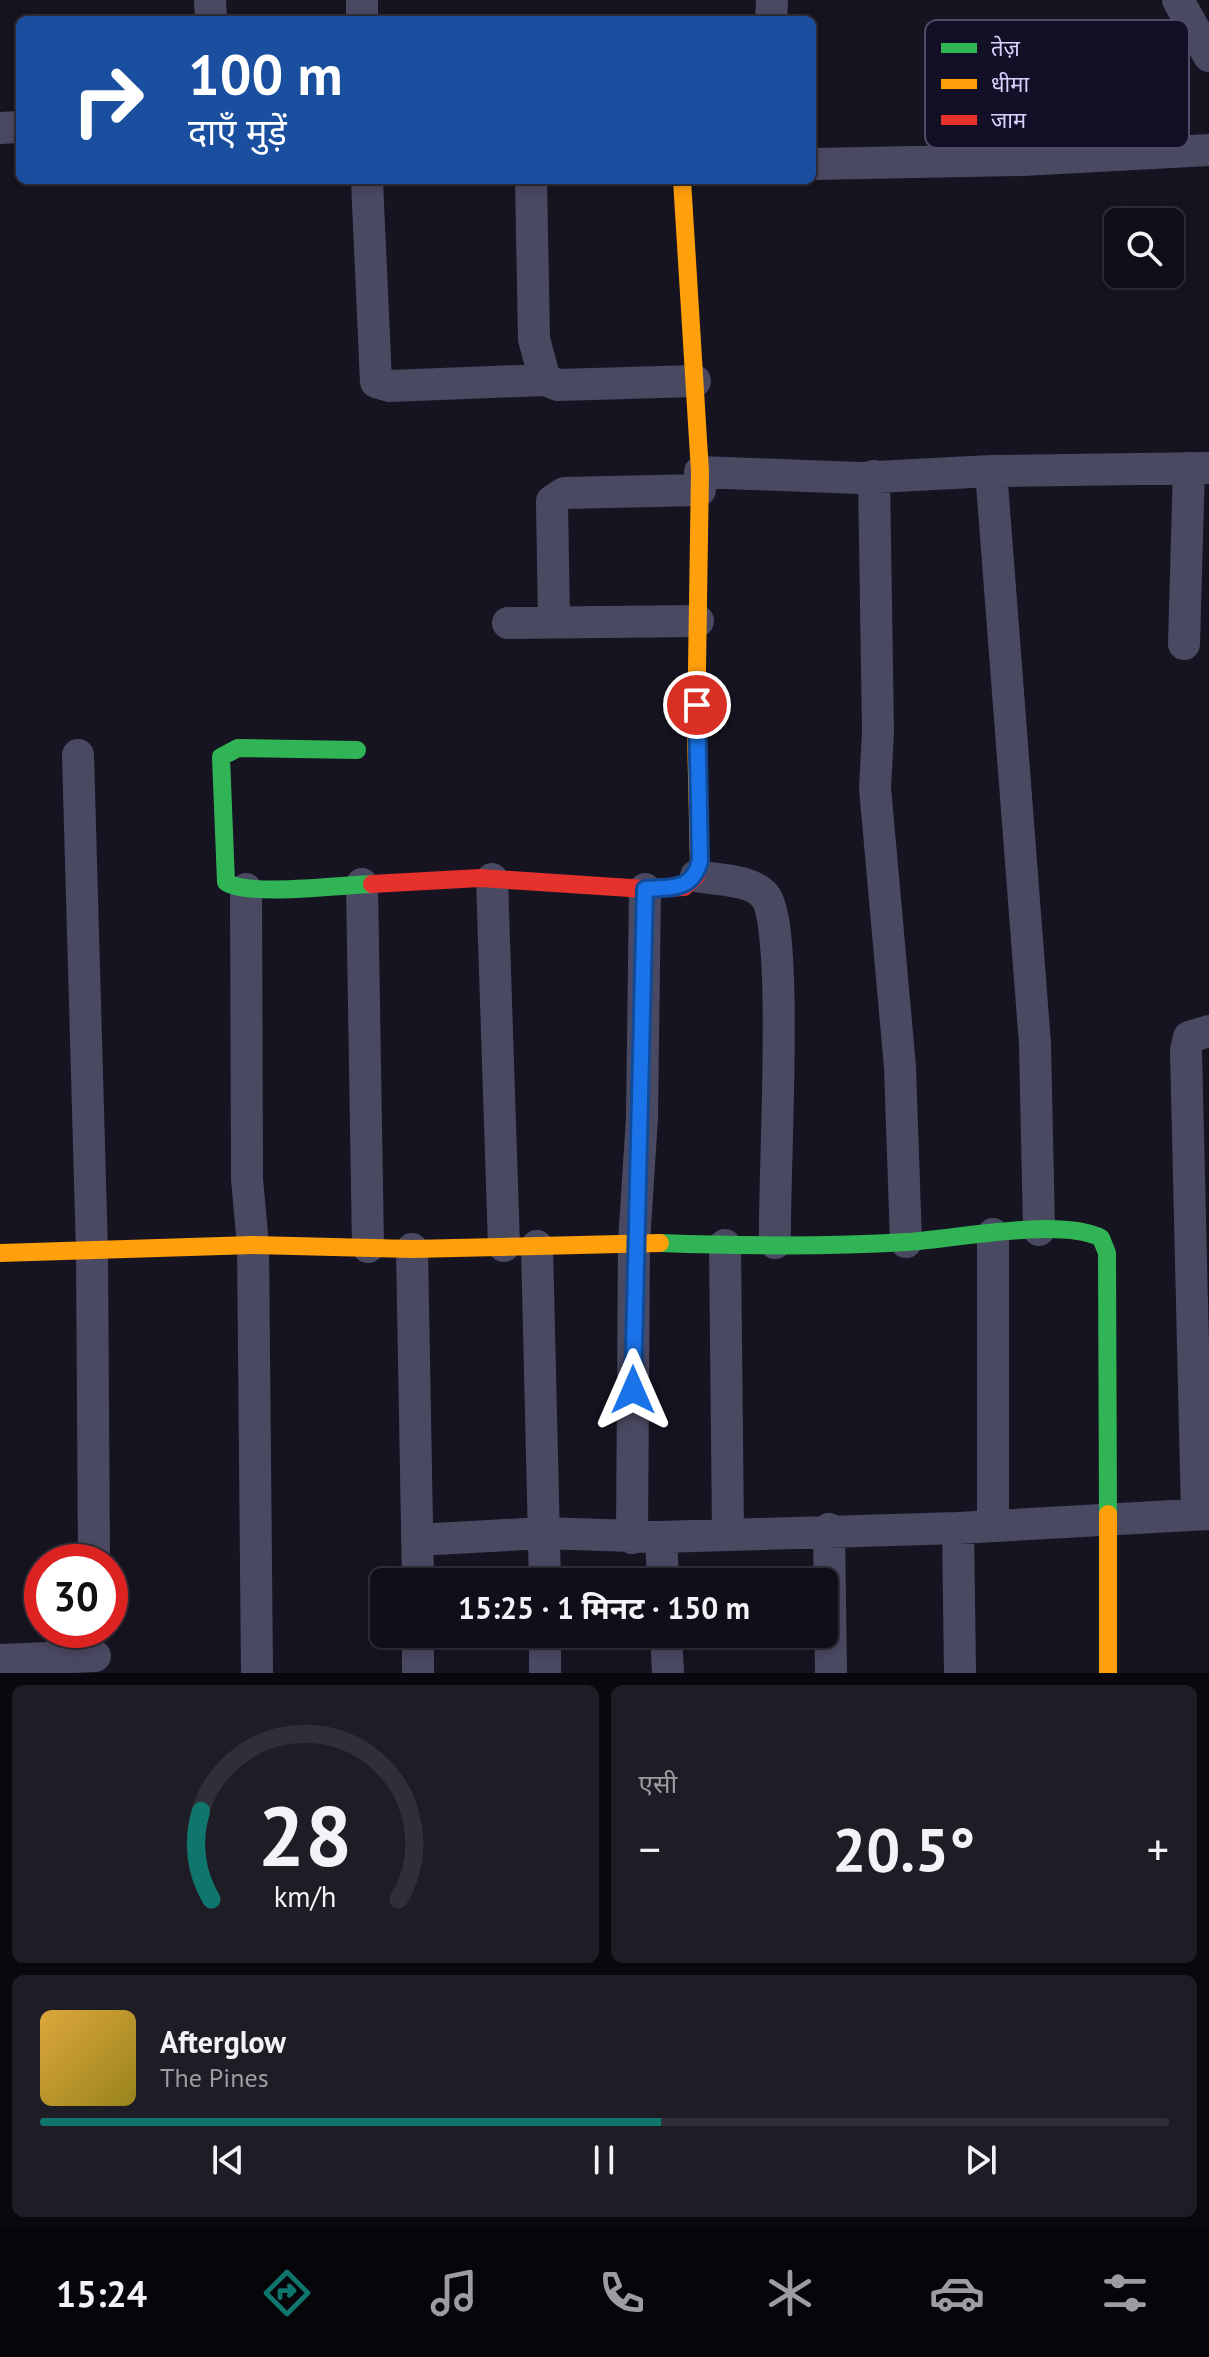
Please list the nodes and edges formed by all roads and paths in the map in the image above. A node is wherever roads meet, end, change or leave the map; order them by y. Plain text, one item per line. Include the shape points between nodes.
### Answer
1 (1178, 0) edge
2 (1209, 56) edge
3 (1209, 150) edge
4 (816, 164) edge
5 (367, 184) edge
6 (531, 184) edge
7 (682, 184) edge
8 (545, 380) junction
9 (695, 381) junction
10 (1199, 468) edge
11 (991, 471) junction
12 (874, 476) junction
13 (700, 481) junction
14 (698, 621) junction
15 (554, 622) junction
16 (508, 623) dead end
17 (1184, 644) dead end
18 (357, 750) dead end
19 (78, 755) dead end
20 (696, 876) junction
21 (492, 879) junction
22 (362, 884) junction
23 (246, 889) junction
24 (645, 889) junction
25 (1209, 1031) edge
26 (1199, 1151) edge
27 (1039, 1230) junction
28 (993, 1234) junction
29 (634, 1242) junction
30 (906, 1242) junction
31 (775, 1243) junction
32 (253, 1245) junction
33 (725, 1245) junction
34 (504, 1246) junction
35 (537, 1246) junction
36 (368, 1247) junction
37 (412, 1249) junction
38 (92, 1252) junction
39 (0, 1253) edge
40 (1203, 1514) edge
41 (1106, 1520) junction
42 (993, 1525) junction
43 (958, 1528) junction
44 (829, 1529) junction
45 (544, 1533) junction
46 (728, 1534) junction
47 (647, 1538) junction
48 (417, 1540) junction
49 (94, 1544) edge
50 (418, 1568) edge
51 (545, 1568) edge
52 (658, 1568) edge
53 (418, 1648) edge
54 (545, 1648) edge
55 (667, 1648) edge
56 (95, 1653) edge
57 (0, 1660) edge
58 (257, 1673) edge
59 (418, 1673) edge
60 (545, 1673) edge
61 (668, 1673) edge
62 (831, 1673) edge
63 (960, 1673) edge
64 (1108, 1673) edge

1 - 2 street
3 - 4 street
5 - 8 street via 376,382 390,386
6 - 8 street via 534,339
7 - 9 street
8 - 9 street via 558,385
9 - 13 street
10 - 11 street
10 - 17 street
11 - 12 street
11 - 27 street via 1034,1029
12 - 13 street
12 - 30 street via 875,788 900,1067
13 - 14 street
13 - 15 street via 564,493 552,501
14 - 15 street
14 - 20 street
15 - 16 street
18 - 23 street via 238,748 221,757 224,874 226,882
19 - 38 street
20 - 24 street via 684,887
20 - 31 street via 748,885 765,895 774,914 779,1030
21 - 22 street
21 - 24 street
21 - 34 street
22 - 23 street
22 - 36 street
23 - 32 street via 247,1179
24 - 29 street via 642,1118
25 - 26 street via 1189,1037 1186,1050
26 - 40 street
27 - 28 street
27 - 41 street via 1086,1230 1101,1238 1107,1253
28 - 30 street
28 - 42 street
29 - 33 street
29 - 35 street
29 - 47 street
30 - 31 street
31 - 33 street
32 - 36 street
32 - 38 street
32 - 58 street
33 - 46 street
34 - 35 street
34 - 37 street
35 - 45 street
36 - 37 street
37 - 48 street
38 - 39 street
38 - 49 street
40 - 41 street
41 - 42 street
41 - 64 street
42 - 43 street
43 - 44 street
43 - 63 street
44 - 46 street
44 - 62 street
45 - 47 street
45 - 48 street
45 - 51 street
46 - 47 street
47 - 52 street
48 - 50 street
53 - 59 street
54 - 60 street
55 - 61 street
56 - 57 street

